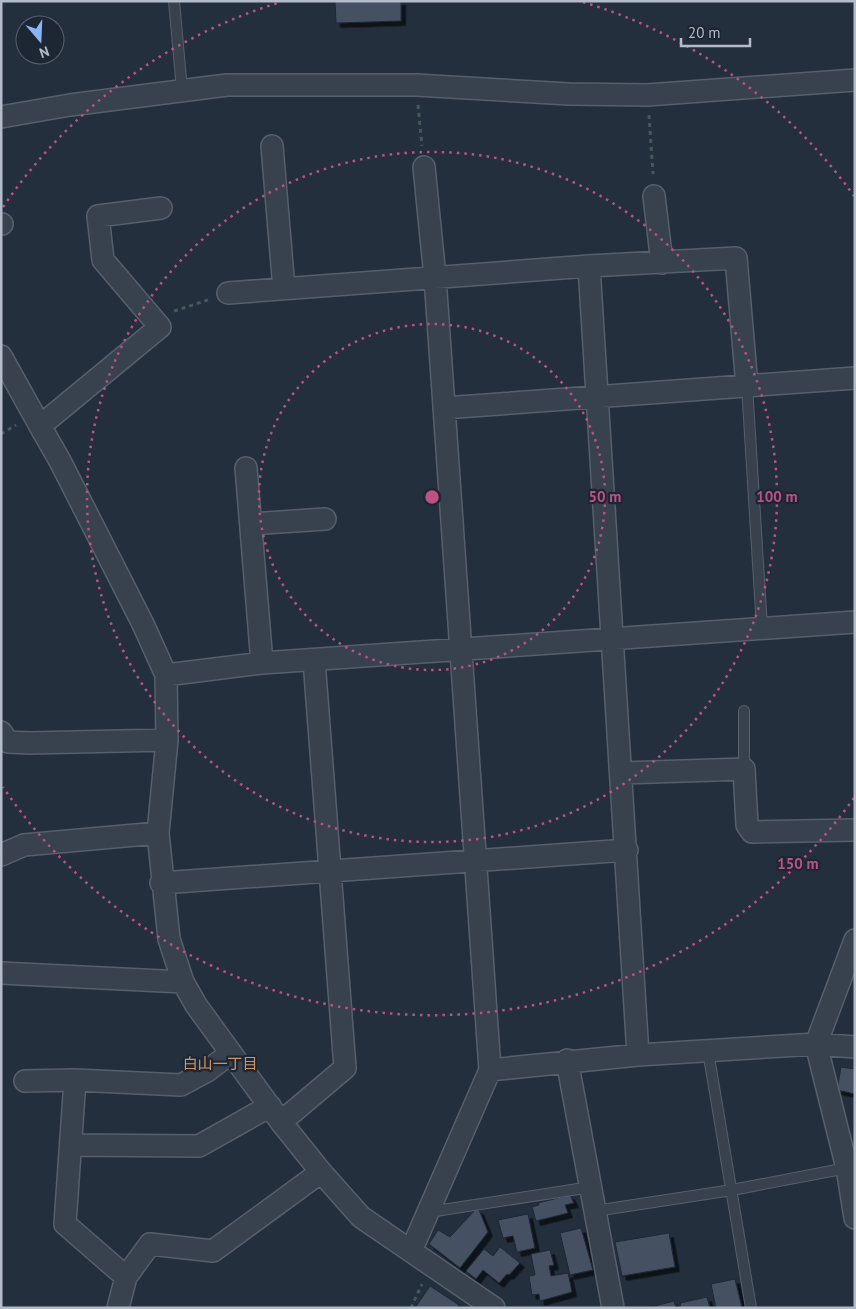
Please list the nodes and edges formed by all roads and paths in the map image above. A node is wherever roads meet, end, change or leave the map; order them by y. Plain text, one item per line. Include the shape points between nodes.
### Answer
1 (174, 1) edge
2 (855, 80) edge
3 (416, 84) junction
4 (182, 90) junction
5 (647, 95) junction
6 (1, 116) edge
7 (272, 146) dead end
8 (424, 167) joint
9 (654, 196) joint
10 (161, 208) dead end
11 (662, 263) junction
12 (589, 266) junction
13 (435, 277) junction
14 (284, 289) junction
15 (228, 293) joint
16 (152, 318) junction
17 (1, 356) edge
18 (855, 378) edge
19 (747, 386) junction
20 (598, 397) junction
21 (444, 408) junction
22 (40, 426) junction
23 (246, 468) dead end
24 (325, 519) dead end
25 (251, 524) junction
26 (855, 622) edge
27 (762, 628) junction
28 (613, 639) junction
29 (460, 651) junction
30 (314, 660) junction
31 (262, 663) junction
32 (166, 675) junction
33 (744, 711) dead end
34 (1, 732) edge
35 (168, 740) junction
36 (744, 769) junction
37 (622, 773) junction
38 (855, 830) edge
39 (158, 833) junction
40 (627, 850) junction
41 (1, 855) edge
42 (477, 860) junction
43 (331, 871) junction
44 (162, 883) junction
45 (854, 943) edge
46 (1, 973) edge
47 (183, 982) junction
48 (816, 1044) junction
49 (855, 1047) edge
50 (708, 1051) junction
51 (231, 1053) junction
52 (638, 1055) junction
53 (567, 1060) junction
54 (490, 1070) junction
55 (75, 1080) junction
56 (25, 1081) dead end
57 (276, 1114) junction
58 (70, 1145) junction
59 (847, 1168) junction
60 (321, 1172) junction
61 (591, 1187) junction
62 (732, 1190) junction
63 (427, 1212) junction
64 (595, 1212) junction
65 (855, 1218) edge
66 (410, 1252) junction
67 (126, 1277) junction
68 (118, 1308) edge
69 (494, 1308) edge
70 (613, 1308) edge
71 (751, 1308) edge

1 - 4 lane
2 - 5 street
3 - 4 street via 245,84
3 - 5 street via 569,94
3 - 8 path
4 - 6 street
5 - 9 path
7 - 14 street
8 - 13 street
9 - 11 street
10 - 16 street via 98,216 103,260
11 - 12 street
11 - 19 street via 736,258
12 - 13 street
12 - 20 street
13 - 14 street
13 - 21 street
14 - 15 street
15 - 16 path
16 - 22 street via 160,327
17 - 22 street
18 - 19 street
19 - 20 street
19 - 27 lane
20 - 21 street
20 - 28 street
21 - 29 street
22 - 32 street via 143,624
23 - 25 street
24 - 25 street
25 - 31 street
26 - 27 street
27 - 28 street
28 - 29 street
28 - 37 street
29 - 30 street
29 - 42 street
30 - 31 street
30 - 43 street
31 - 32 street
32 - 35 street
33 - 36 lane
34 - 35 street via 8,742
35 - 39 street
36 - 37 street
36 - 38 street via 746,825 752,832
37 - 40 street
39 - 41 street via 24,845
39 - 44 street
40 - 42 street
40 - 52 street
42 - 43 street
42 - 54 street
43 - 44 street
43 - 57 street via 345,1068
44 - 47 street via 169,940
45 - 48 street
46 - 47 street
47 - 51 street
48 - 49 street
48 - 50 street
48 - 59 street
50 - 52 street
50 - 62 lane
51 - 55 street via 181,1085
51 - 57 street
52 - 53 street
53 - 54 street
53 - 61 street
54 - 63 street
55 - 56 street
55 - 58 street
57 - 58 street via 198,1146
57 - 60 street
58 - 67 street via 65,1224
59 - 62 lane
59 - 65 street
60 - 66 street via 361,1218
60 - 67 street via 213,1251 150,1244
61 - 63 lane
61 - 64 street
62 - 64 lane
62 - 71 lane
63 - 66 street
64 - 70 street
66 - 69 street
67 - 68 street

